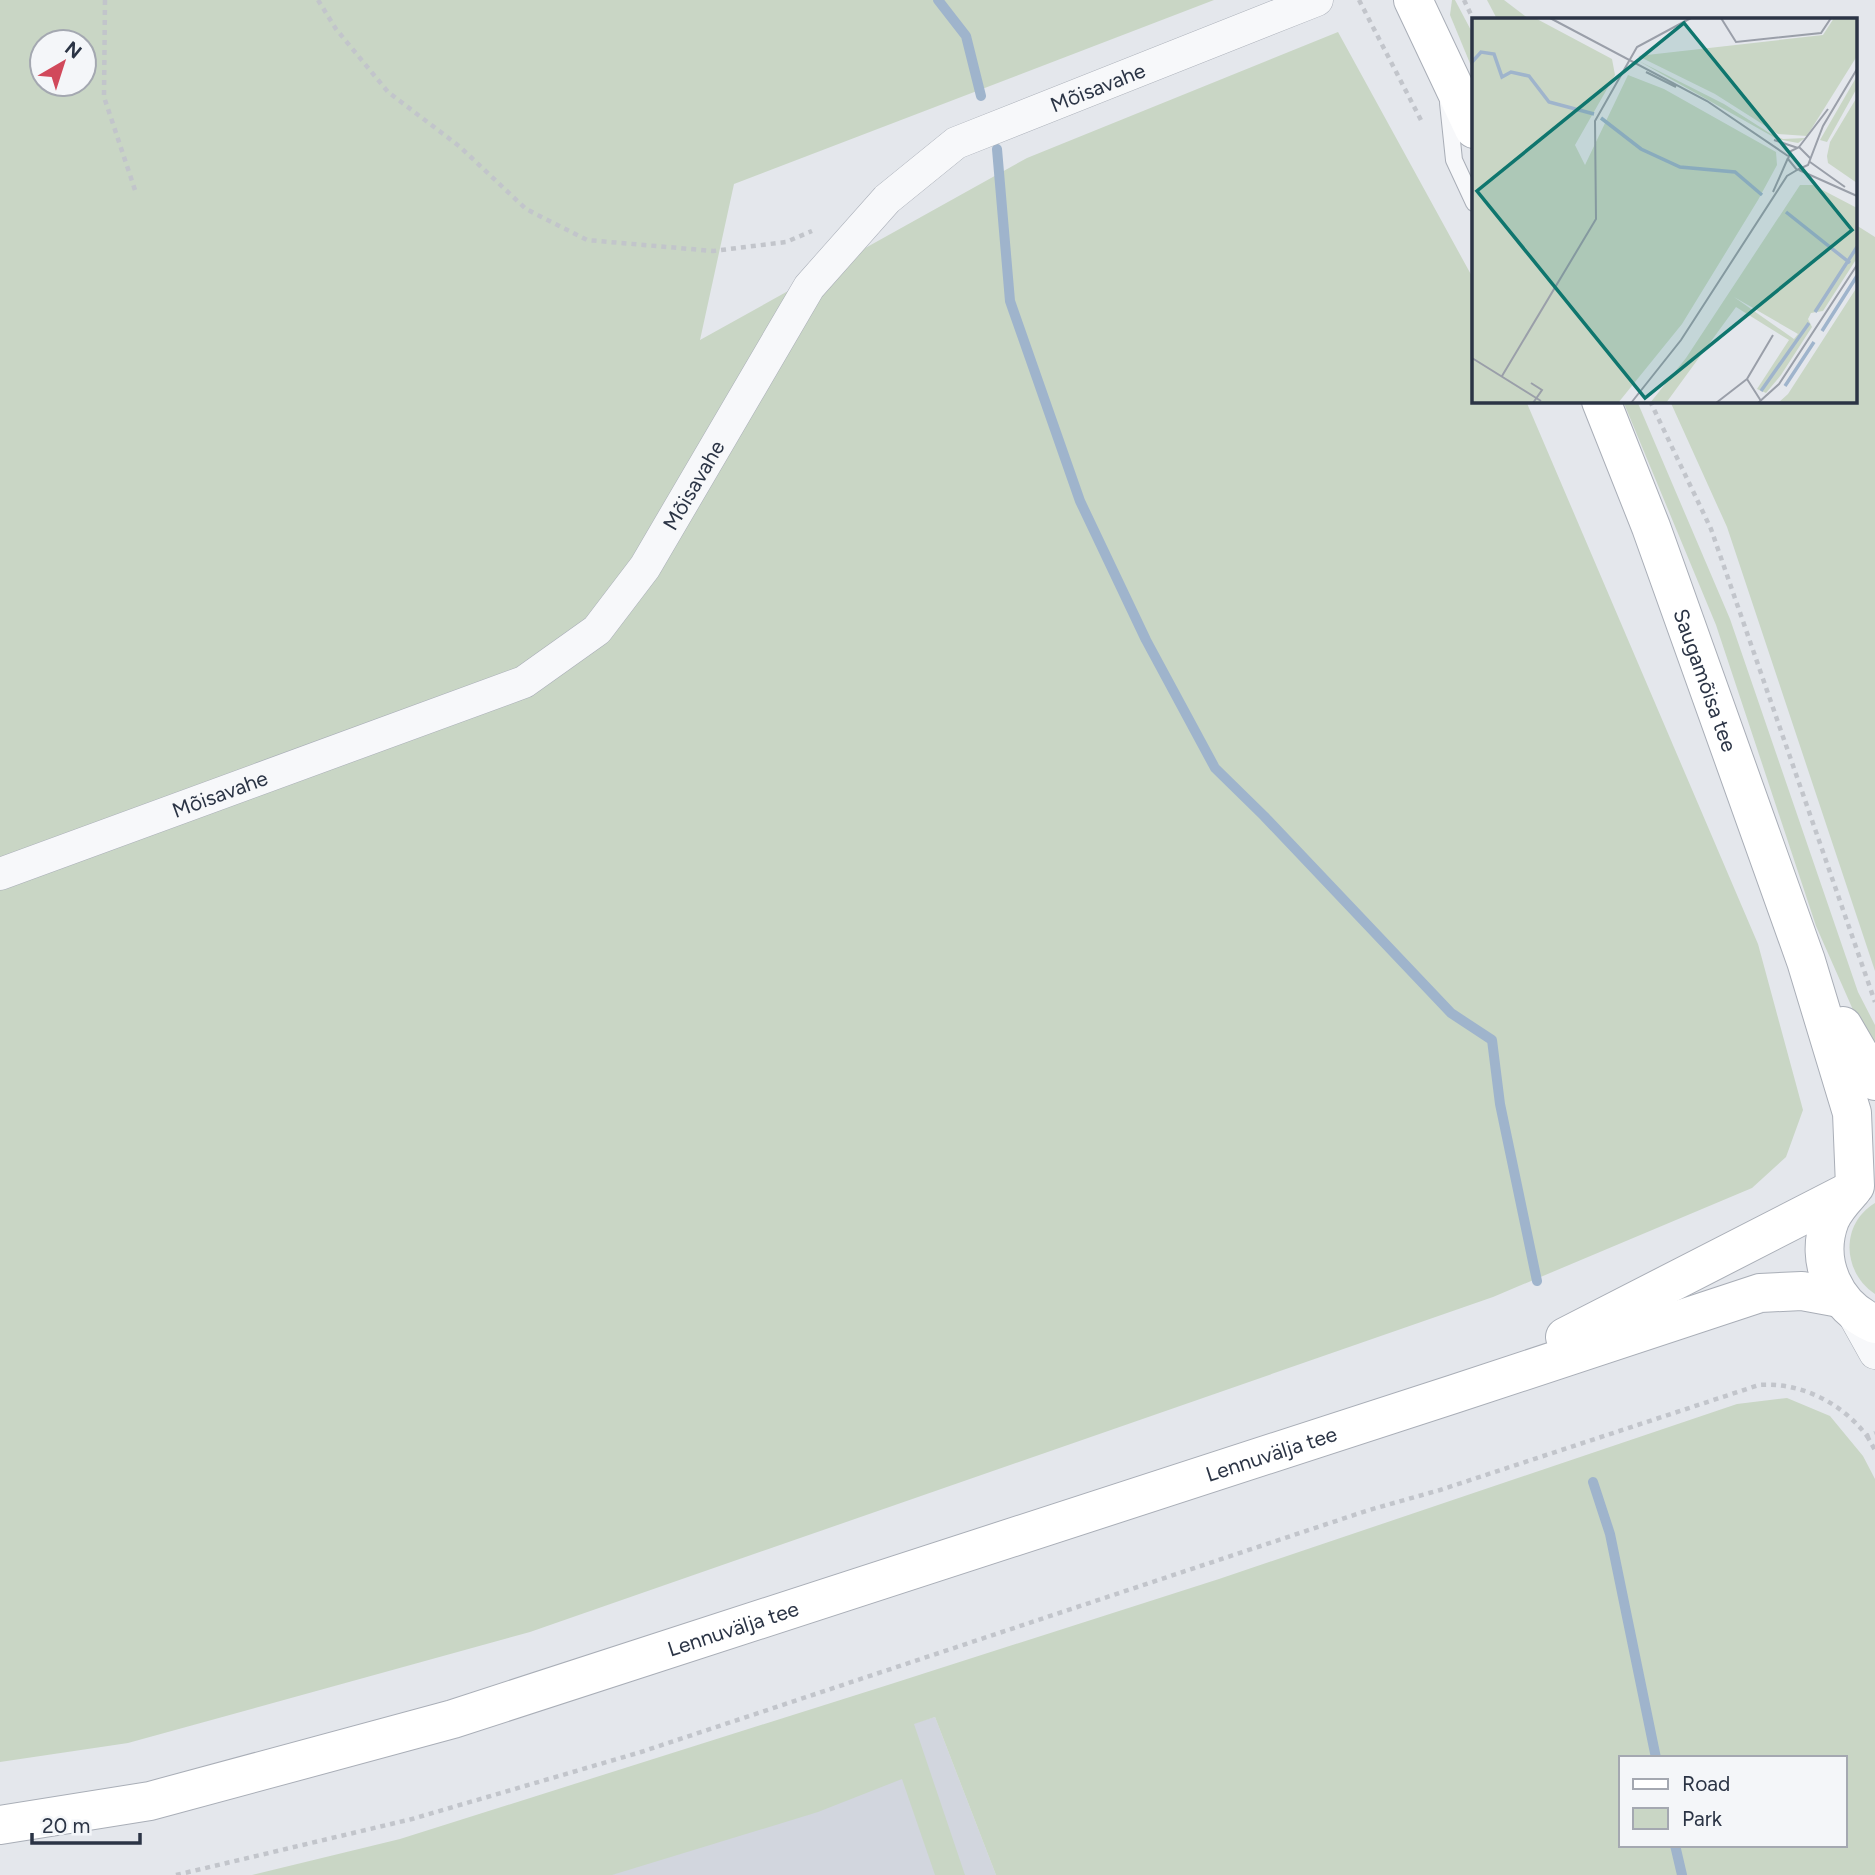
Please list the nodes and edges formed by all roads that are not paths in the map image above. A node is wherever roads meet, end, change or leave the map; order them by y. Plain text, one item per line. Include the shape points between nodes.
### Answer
1 (1317, 0) edge
2 (1413, 0) edge
3 (1443, 62) junction
4 (1472, 125) edge
5 (1472, 199) edge
6 (1601, 402) edge
7 (0, 874) edge
8 (1806, 961) junction
9 (1875, 1081) edge
10 (1860, 1185) edge
11 (1855, 1310) edge
12 (1875, 1353) edge
13 (1454, 1394) junction
14 (0, 1825) edge

1 - 7 street, Mõisavahe via 956,144 887,199 809,287 645,567 597,630 524,682
2 - 3 main road
3 - 4 main road
3 - 5 lane via 1454,160
6 - 8 main road, Saugamõisa tee via 1651,527
8 - 9 main road, Saugamõisa tee
8 - 10 main road, Saugamõisa tee via 1852,1112
10 - 11 main road via 1831,1218 1825,1242 1826,1268
10 - 13 main road, Lennuvälja tee
11 - 12 street
11 - 13 main road, Lennuvälja tee via 1802,1292 1760,1293
13 - 14 main road, Lennuvälja tee via 453,1718 150,1801

